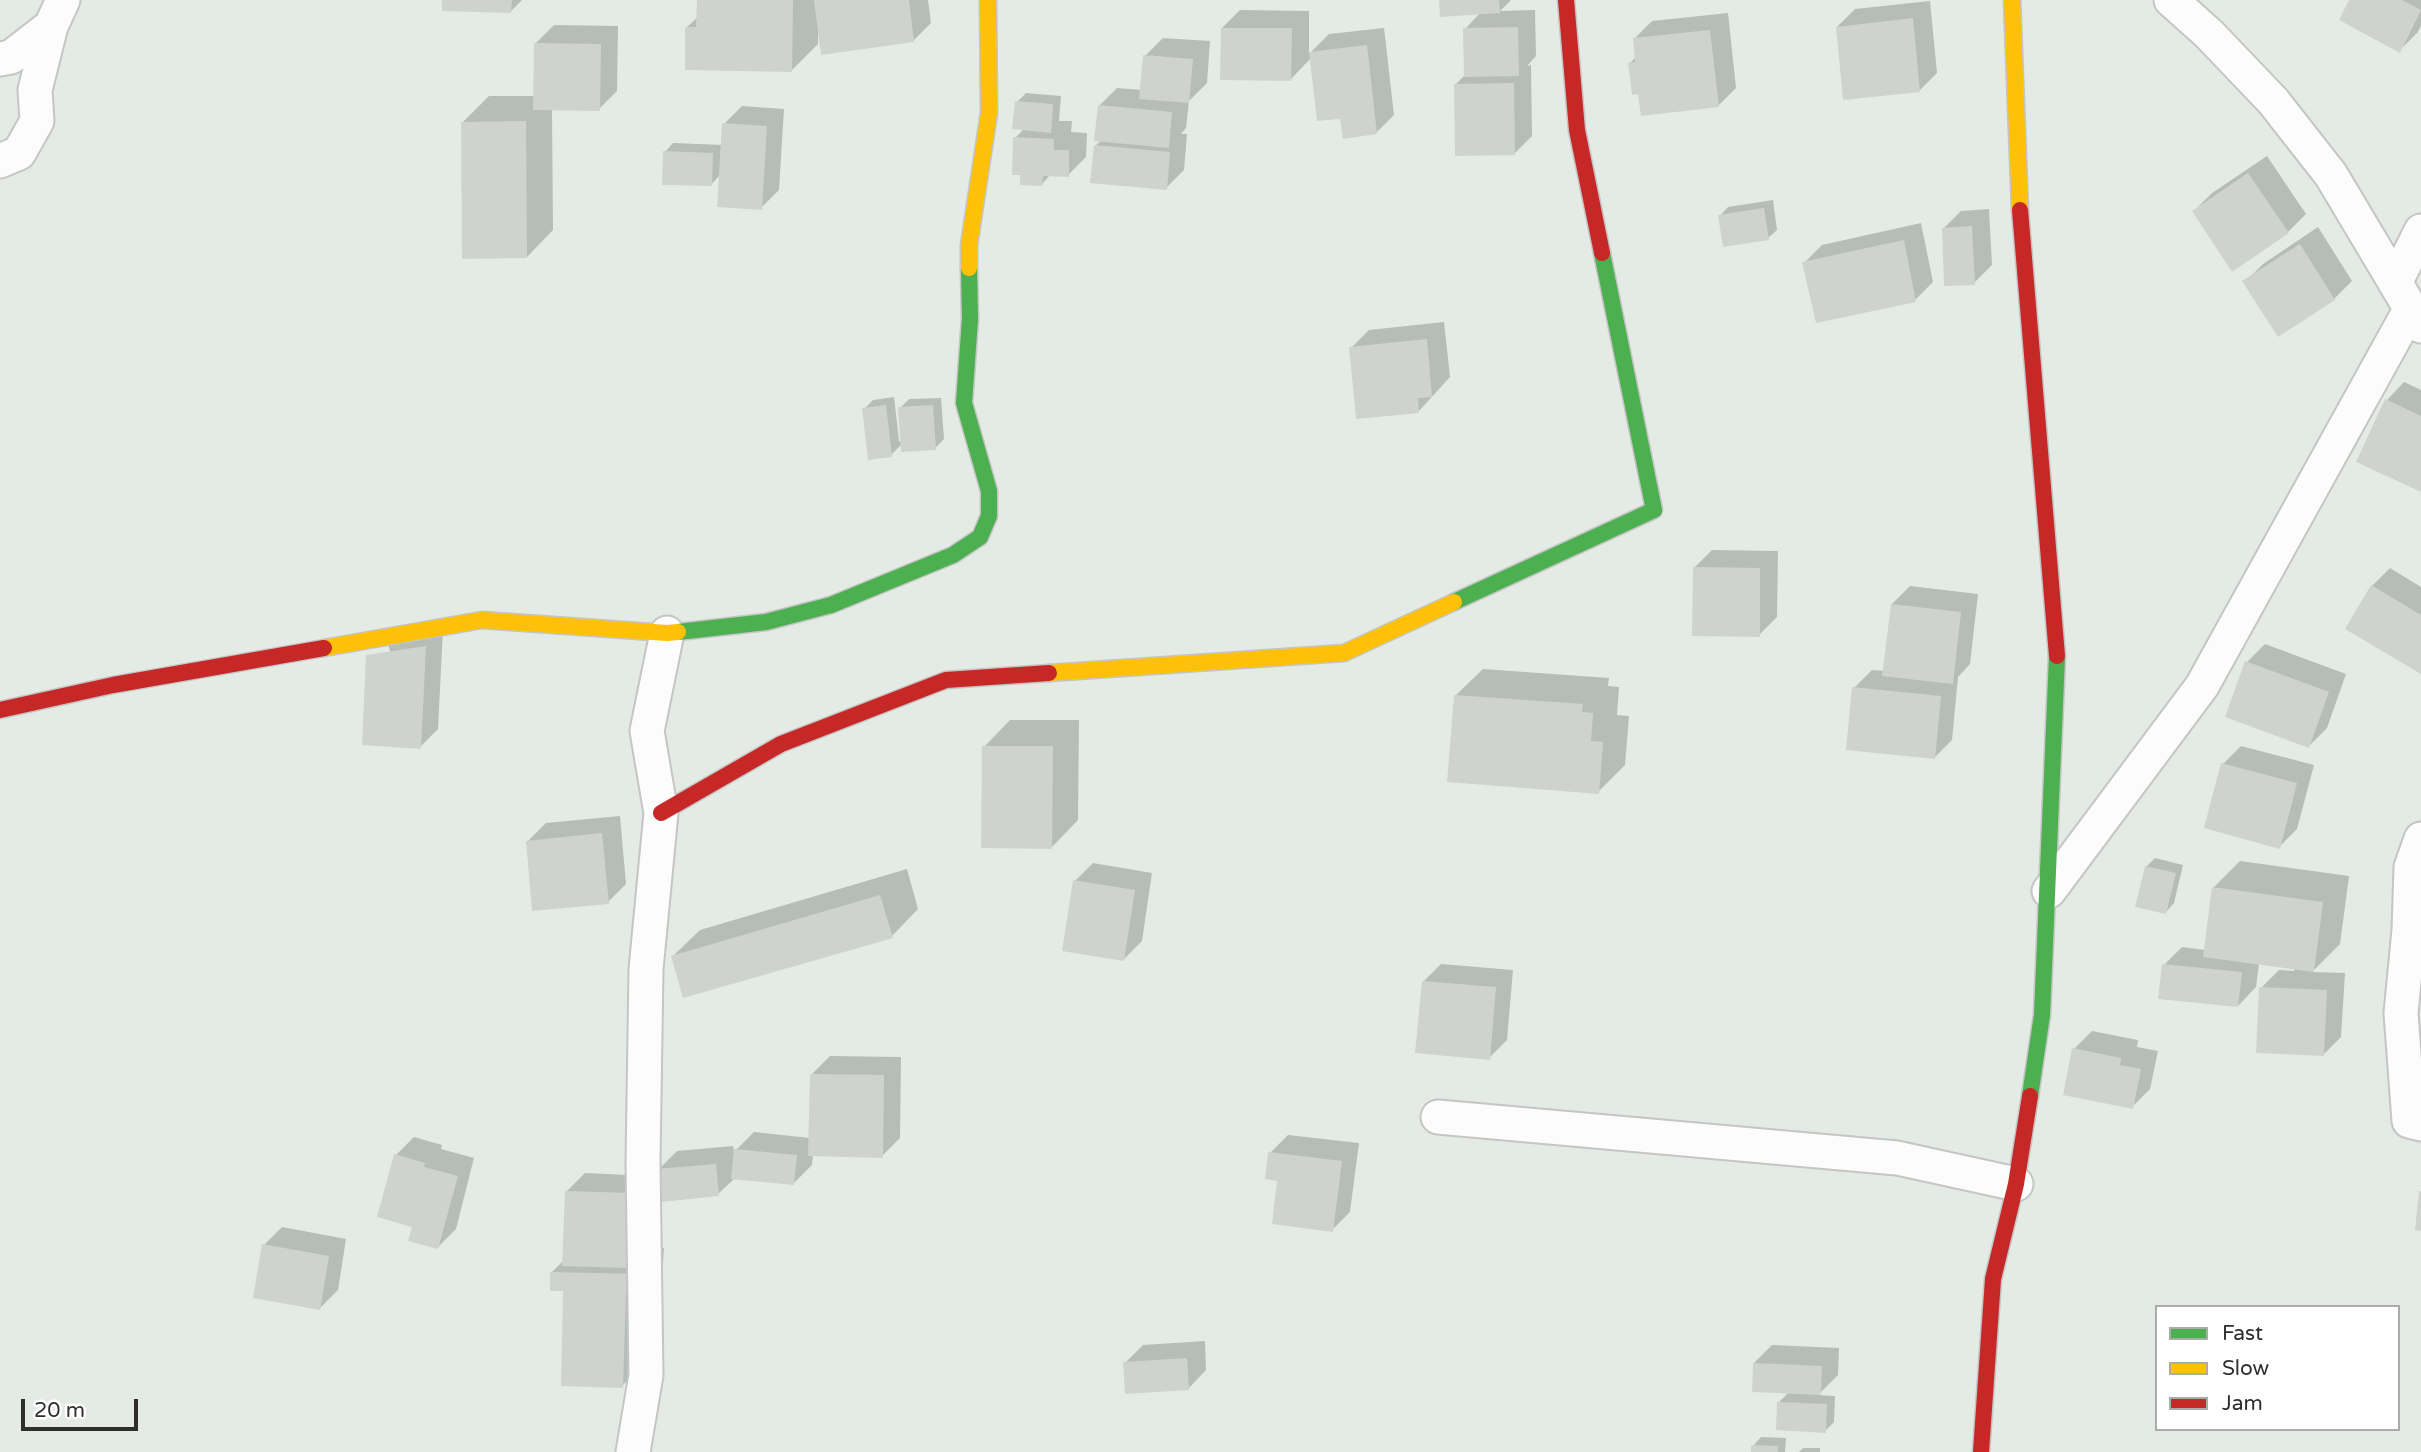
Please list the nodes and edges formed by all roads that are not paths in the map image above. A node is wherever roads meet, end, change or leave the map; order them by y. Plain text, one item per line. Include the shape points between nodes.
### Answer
1 (988, 0) edge
2 (1566, 0) edge
3 (2012, 0) edge
4 (2171, 0) edge
5 (57, 13) edge
6 (0, 59) edge
7 (0, 161) edge
8 (2421, 231) edge
9 (2408, 307) edge
10 (667, 634) junction
11 (0, 710) edge
12 (661, 813) junction
13 (2421, 839) edge
14 (2049, 891) junction
15 (1438, 1117) dead end
16 (2421, 1124) edge
17 (2016, 1184) junction
18 (632, 1452) edge
19 (1981, 1452) edge

1 - 10 street via 989,113 970,245 964,403 989,491 989,516 980,537 953,555 831,605 766,622
2 - 12 street via 1577,130 1654,510 1344,653 946,680 781,744
3 - 14 street via 2020,209 2057,661
4 - 9 street via 2210,34 2273,102 2330,175
5 - 6 street via 11,57
5 - 7 street via 35,90 37,121 19,153
8 - 9 street
9 - 14 street via 2202,686
10 - 11 street via 482,621 113,685
10 - 12 street via 647,731
12 - 18 street via 646,969 646,1375
13 - 16 street via 2411,867 2401,1013 2409,1121
14 - 17 street via 2042,1015
15 - 17 street via 1898,1157
17 - 19 street via 1993,1279

